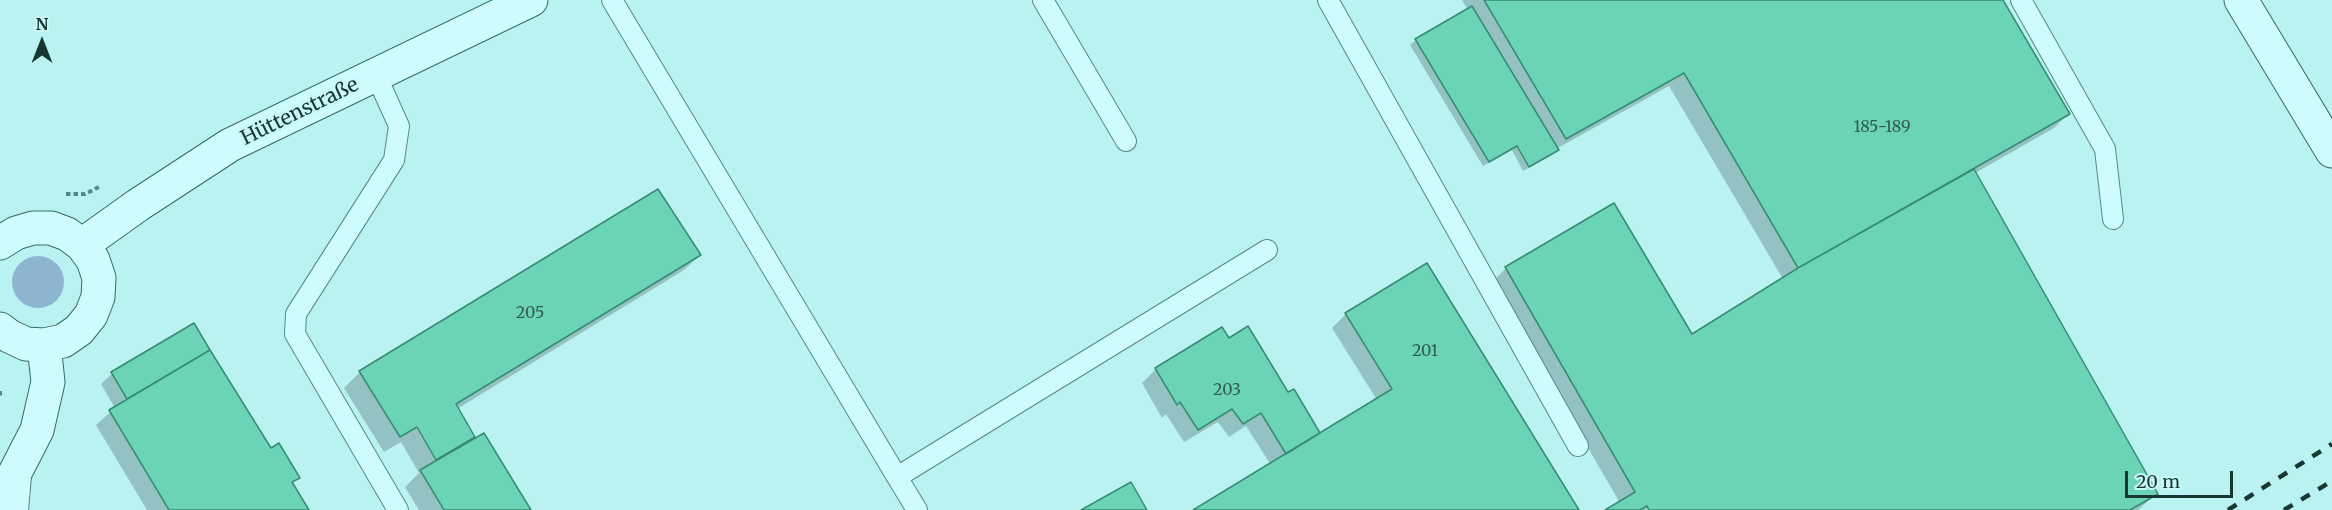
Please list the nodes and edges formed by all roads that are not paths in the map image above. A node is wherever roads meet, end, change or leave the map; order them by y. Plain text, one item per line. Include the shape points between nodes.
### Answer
1 (531, 0) edge
2 (1043, 0) edge
3 (1328, 0) edge
4 (2021, 0) edge
5 (2241, 0) edge
6 (621, 3) edge
7 (376, 75) junction
8 (1126, 141) dead end
9 (2332, 151) edge
10 (2113, 219) dead end
11 (0, 243) edge
12 (82, 244) junction
13 (1267, 250) dead end
14 (0, 328) edge
15 (44, 345) junction
16 (1578, 446) dead end
17 (23, 455) junction
18 (897, 477) junction
19 (0, 502) edge
20 (18, 510) edge
21 (398, 510) edge
22 (917, 510) edge

1 - 7 street, Hüttenstraße
2 - 8 lane
3 - 16 lane
4 - 10 lane via 2105,149
5 - 9 street
6 - 18 lane
7 - 12 street, Hüttenstraße via 230,146
7 - 21 lane via 399,126 394,160 296,314 295,334
11 - 12 street via 16,232 51,228
12 - 15 street via 99,278 98,297 79,330 63,341
13 - 18 lane
14 - 15 street via 26,344
15 - 17 street via 48,382 37,429
17 - 19 street
17 - 20 lane
18 - 22 lane

